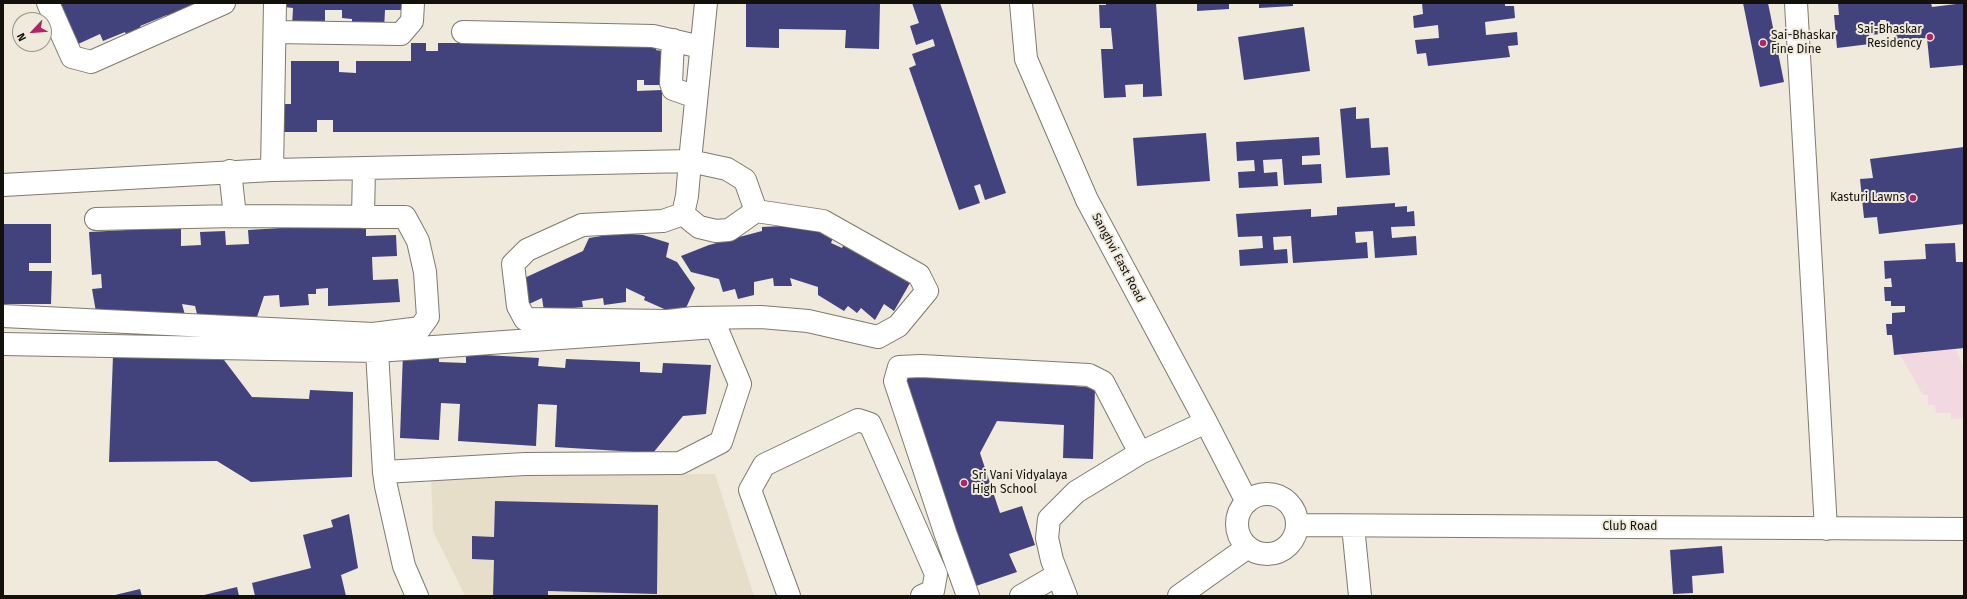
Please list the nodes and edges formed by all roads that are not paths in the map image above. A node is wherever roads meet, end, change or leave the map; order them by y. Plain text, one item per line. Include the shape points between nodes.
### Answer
1 (48, 3) edge
2 (224, 3) edge
3 (275, 3) edge
4 (413, 3) edge
5 (706, 3) edge
6 (1021, 3) edge
7 (1796, 3) edge
8 (275, 32) junction
9 (463, 32) dead end
10 (673, 40) junction
11 (701, 47) junction
12 (696, 97) junction
13 (690, 161) junction
14 (364, 168) junction
15 (272, 170) junction
16 (230, 171) junction
17 (3, 185) edge
18 (756, 211) junction
19 (683, 214) junction
20 (235, 216) junction
21 (363, 217) junction
22 (96, 219) dead end
23 (3, 316) edge
24 (3, 344) edge
25 (377, 351) junction
26 (1206, 422) junction
27 (1140, 452) junction
28 (384, 472) junction
29 (1246, 502) junction
30 (1297, 525) junction
31 (1353, 526) junction
32 (1826, 529) junction
33 (1964, 530) edge
34 (1248, 547) junction
35 (1057, 575) junction
36 (417, 596) edge
37 (789, 596) edge
38 (922, 596) edge
39 (968, 596) edge
40 (1022, 596) edge
41 (1066, 596) edge
42 (1179, 596) edge
43 (1360, 596) edge

1 - 2 street via 72,57 91,62
3 - 8 street
4 - 8 street via 412,21 401,34
5 - 11 street
6 - 26 street, Sanghvi East Road via 1026,59 1084,193
7 - 32 street
8 - 15 street
9 - 10 street via 653,36
10 - 11 street
10 - 12 street via 673,88
11 - 12 street
12 - 13 street
13 - 14 street
13 - 18 street via 727,169 745,180
13 - 19 street
14 - 15 street
14 - 21 street
15 - 16 street
16 - 17 street
16 - 20 street
18 - 19 street via 729,230 716,231 699,227
18 - 19 street via 823,221 919,275 927,291 898,326 878,337 808,321 760,317 668,321 525,319 518,306 513,264 527,250 582,225 663,221
20 - 21 street
20 - 22 street
21 - 23 street via 405,217 411,226 418,241 425,272 428,317 420,328 373,334
24 - 25 street
25 - 28 street
25 - 28 street via 716,328 740,384 721,442 680,462 525,464
26 - 27 street
26 - 29 street, Sanghvi East Road
27 - 35 street via 1076,492 1049,519 1047,538
27 - 39 street via 1103,382 1089,375 899,367 895,381
28 - 36 street via 404,566
29 - 30 street via 1255,496 1265,494 1285,499 1292,507
29 - 34 street via 1237,520 1242,540
30 - 31 street, Club Road
30 - 34 street via 1295,534 1284,549 1266,554
31 - 32 street, Club Road
31 - 43 street
32 - 33 street, Club Road
34 - 42 street
35 - 40 street
35 - 41 street
37 - 38 street via 750,490 764,465 858,420 870,424 936,574 933,591

